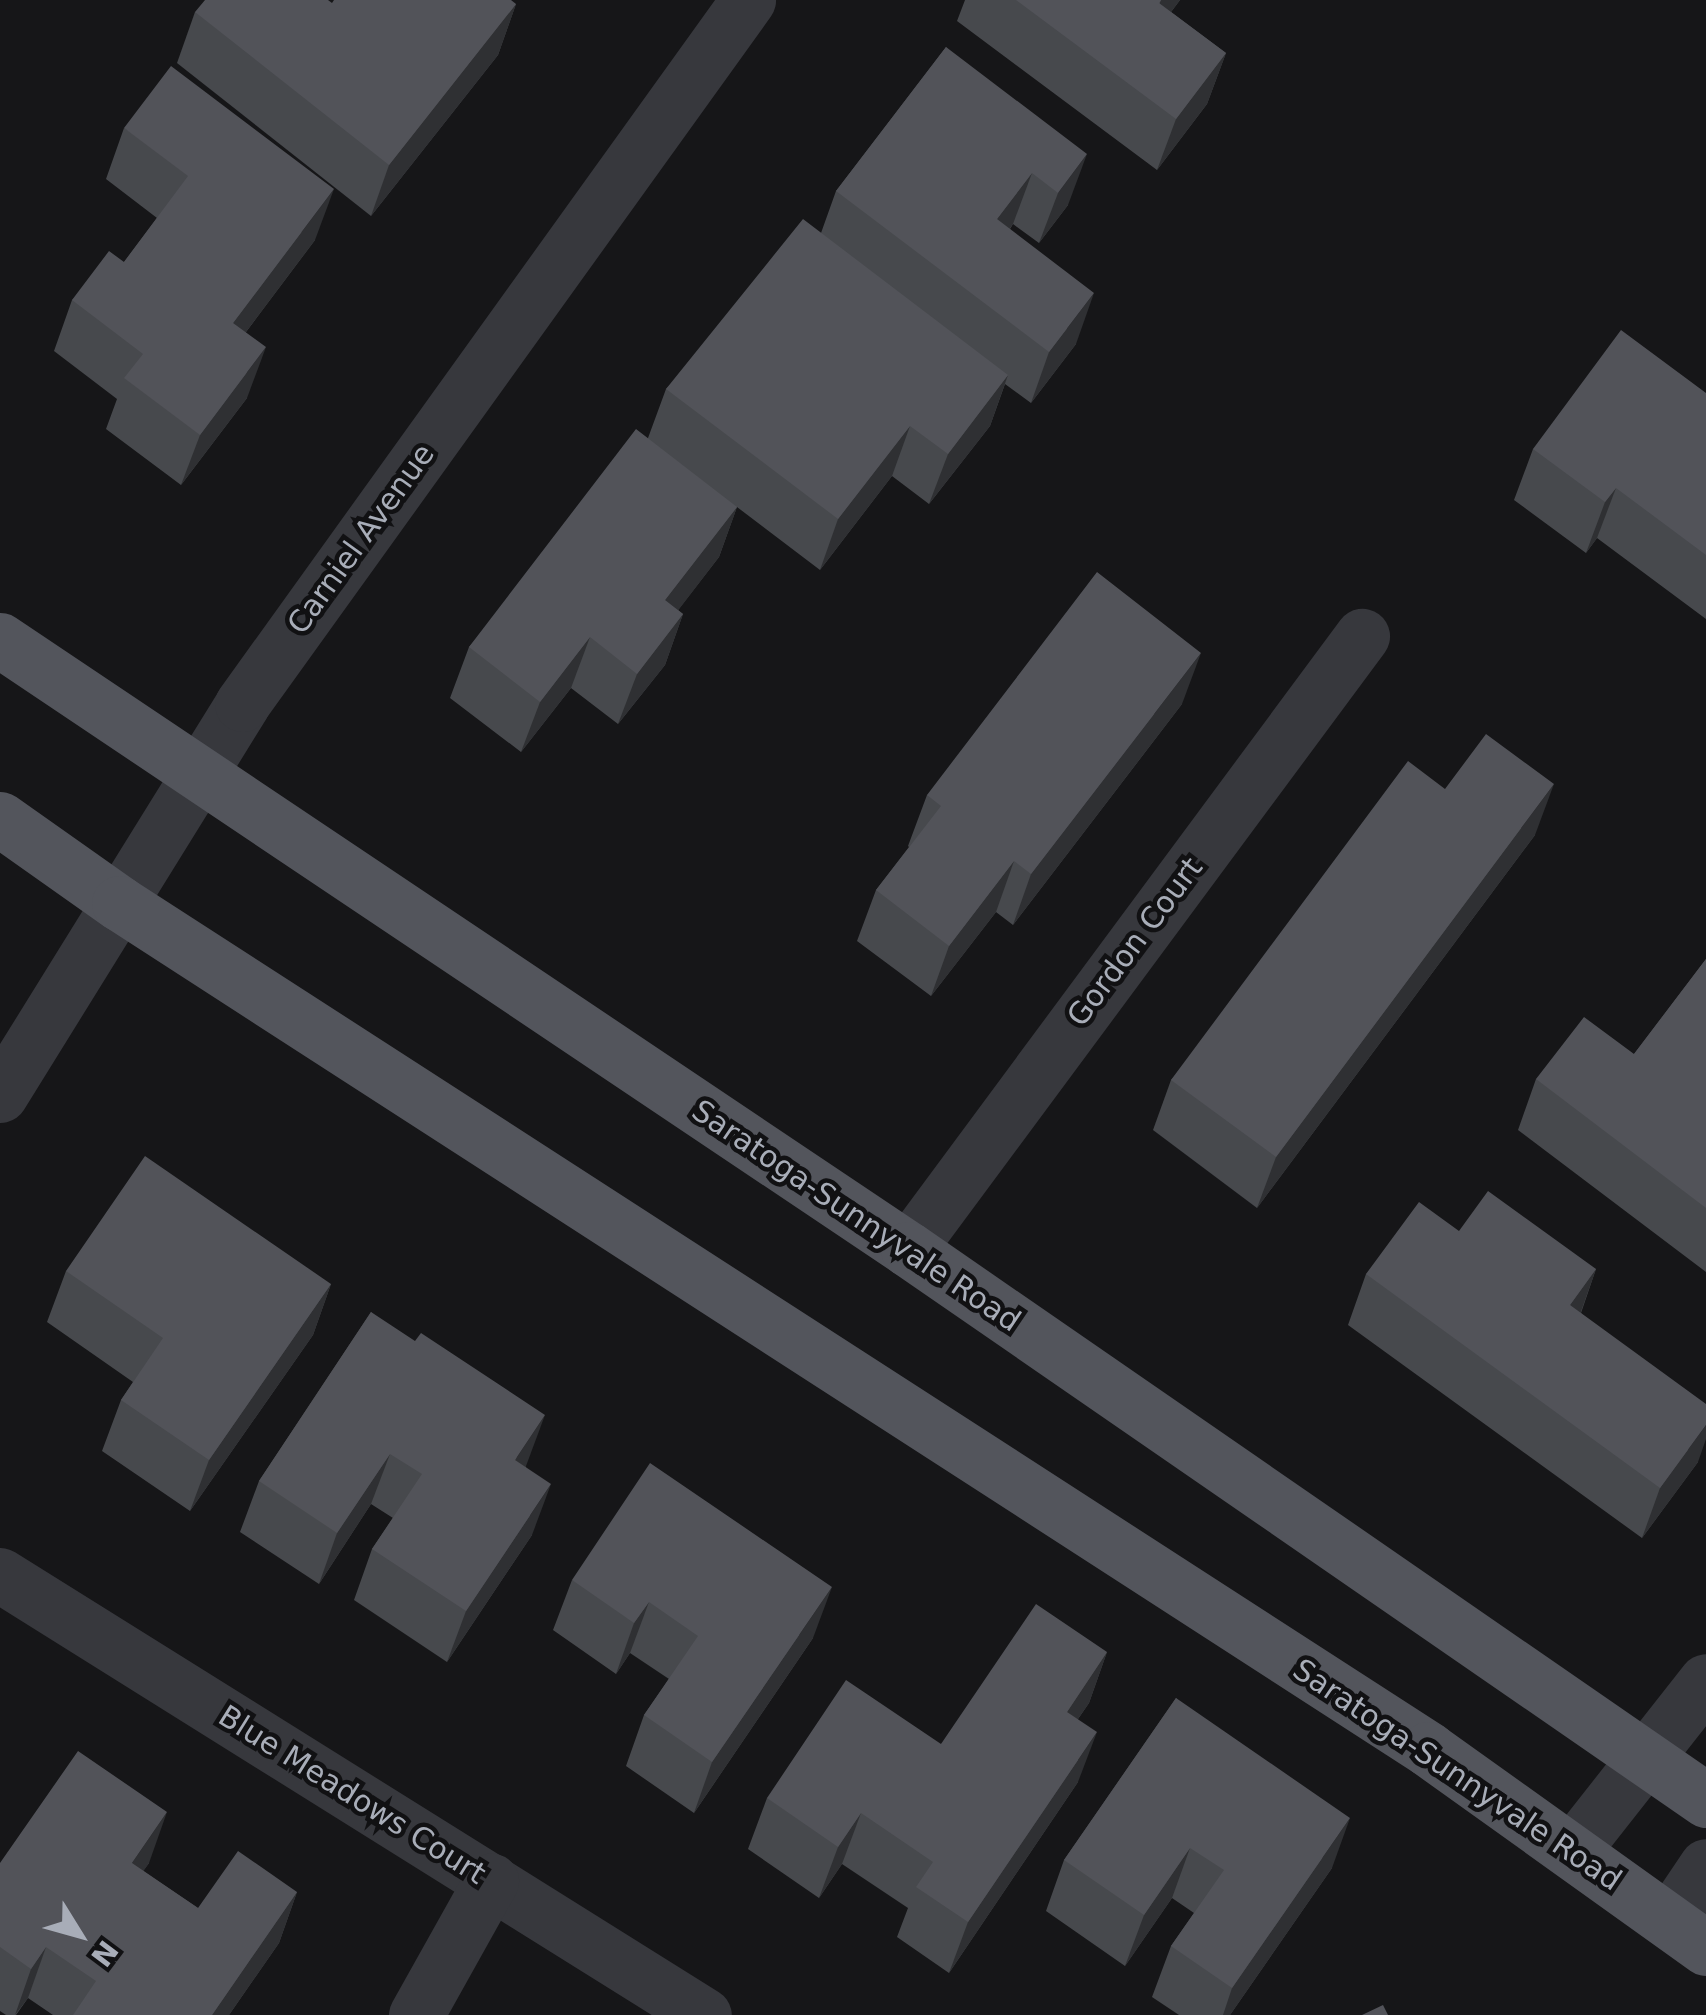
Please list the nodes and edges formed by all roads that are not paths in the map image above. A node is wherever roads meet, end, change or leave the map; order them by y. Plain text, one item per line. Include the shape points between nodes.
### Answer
1 (748, 0) edge
2 (1362, 636) dead end
3 (0, 640) edge
4 (197, 776) junction
5 (0, 818) edge
6 (119, 903) junction
7 (0, 1095) edge
8 (908, 1249) junction
9 (0, 1575) edge
10 (1706, 1680) edge
11 (1644, 1758) junction
12 (1706, 1800) edge
13 (1572, 1851) junction
14 (1706, 1866) edge
15 (491, 1881) junction
16 (1688, 1934) edge
17 (416, 2015) edge
18 (704, 2015) edge

1 - 4 street, Carniel Avenue
2 - 8 street, Gordon Court
3 - 4 main road, Saratoga-Sunnyvale Road
4 - 6 street, Carniel Avenue
4 - 8 main road, Saratoga-Sunnyvale Road
5 - 6 main road, Saratoga-Sunnyvale Road
6 - 7 street, Carniel Avenue
6 - 13 main road, Saratoga-Sunnyvale Road via 1411,1738
8 - 11 main road, Saratoga-Sunnyvale Road
9 - 15 street, Blue Meadows Court
10 - 11 street
11 - 12 main road, Saratoga-Sunnyvale Road
11 - 13 street
13 - 16 main road, Saratoga-Sunnyvale Road
14 - 16 street
15 - 17 street
15 - 18 street, Blue Meadows Court

